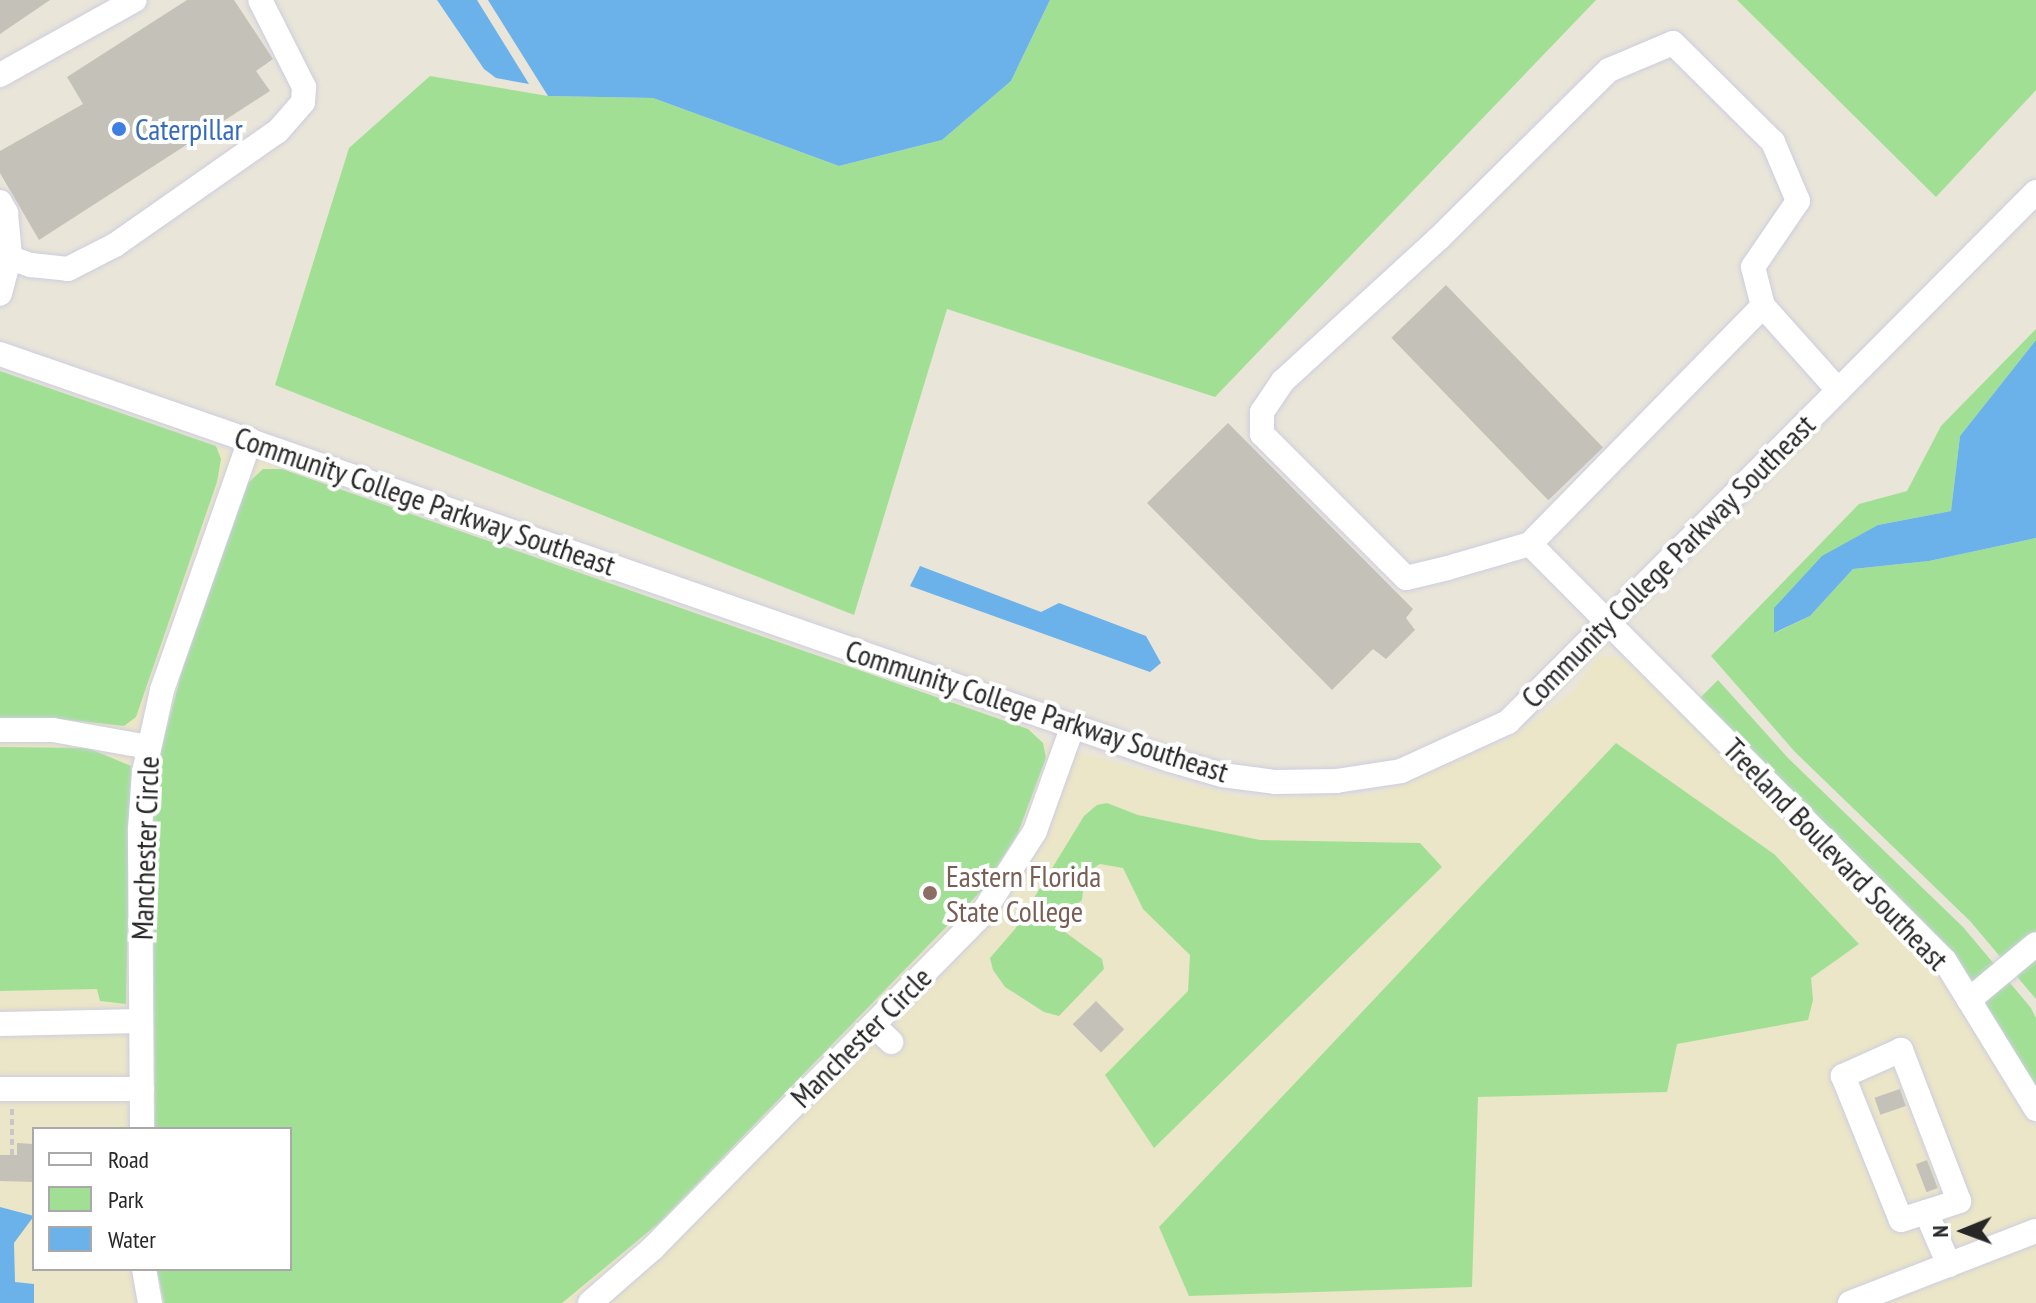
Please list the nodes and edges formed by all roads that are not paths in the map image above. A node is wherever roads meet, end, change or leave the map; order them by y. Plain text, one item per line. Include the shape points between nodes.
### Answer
1 (135, 0) edge
2 (260, 0) edge
3 (0, 75) edge
4 (2036, 192) edge
5 (0, 202) edge
6 (5, 255) edge
7 (0, 294) edge
8 (1763, 306) junction
9 (0, 354) edge
10 (1838, 390) junction
11 (250, 440) junction
12 (1530, 544) junction
13 (1608, 621) junction
14 (1072, 728) junction
15 (0, 730) edge
16 (148, 747) junction
17 (2036, 944) edge
18 (1969, 1000) junction
19 (141, 1021) junction
20 (0, 1024) edge
21 (142, 1089) junction
22 (6, 1096) edge
23 (2036, 1109) edge
24 (142, 1127) edge
25 (1926, 1212) junction
26 (2036, 1231) edge
27 (1949, 1265) junction
28 (144, 1271) edge
29 (150, 1303) edge
30 (590, 1303) edge
31 (1850, 1303) edge

1 - 3 street
2 - 6 street via 304,87 303,102 278,131 115,245 68,269 31,265
4 - 10 street, Community College Parkway Southeast
5 - 6 street via 6,213
6 - 7 street
8 - 10 street
8 - 12 street
8 - 12 street via 1753,267 1798,201 1773,142 1673,43 1609,70 1439,238 1283,381 1262,412 1262,434 1406,578
9 - 11 street, Community College Parkway Southeast
10 - 13 street, Community College Parkway Southeast
11 - 14 street, Community College Parkway Southeast
11 - 16 street, Manchester Circle via 162,690
12 - 13 street, Treeland Boulevard Southeast
13 - 14 street, Community College Parkway Southeast via 1508,722 1401,771 1336,781 1235,777
13 - 18 street, Treeland Boulevard Southeast via 1945,961
14 - 30 street, Manchester Circle via 1035,831 982,914 882,1033 662,1255
15 - 16 street via 53,730
16 - 19 street, Manchester Circle via 140,829
17 - 18 street
18 - 23 street, Treeland Boulevard Southeast
19 - 20 street
19 - 21 street, Manchester Circle
21 - 22 street
21 - 24 street, Manchester Circle
25 - 25 street via 1901,1220 1843,1076 1901,1050 1959,1201
25 - 27 street
26 - 27 street
27 - 31 street
28 - 29 street

